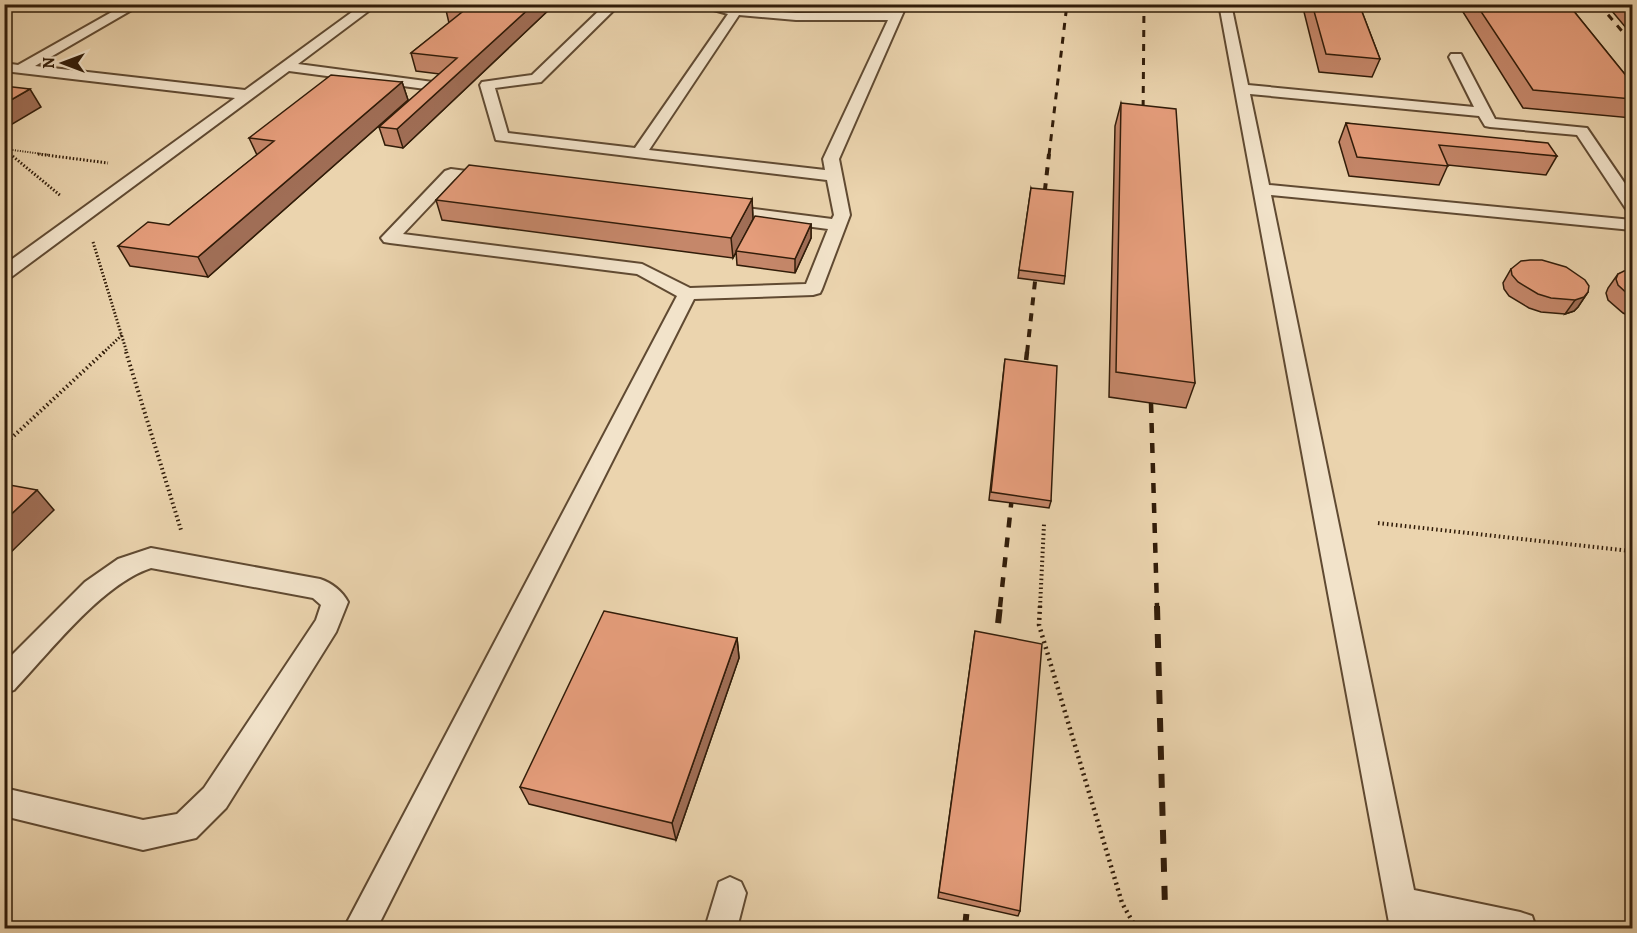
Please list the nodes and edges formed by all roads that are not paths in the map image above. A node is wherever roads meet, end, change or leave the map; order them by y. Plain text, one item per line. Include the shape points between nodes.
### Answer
1 (136, 4) edge
2 (372, 4) edge
3 (614, 4) edge
4 (698, 4) edge
5 (1225, 4) edge
6 (1398, 4) edge
7 (1415, 4) edge
8 (738, 9) edge
9 (898, 10) edge
10 (1456, 57) dead end
11 (4, 67) edge
12 (287, 67) junction
13 (20, 69) junction
14 (433, 86) edge
15 (1241, 89) junction
16 (248, 95) junction
17 (1485, 112) junction
18 (639, 153) junction
19 (834, 176) junction
20 (510, 182) edge
21 (1261, 189) junction
22 (1632, 205) edge
23 (709, 208) edge
24 (838, 225) junction
25 (1632, 225) edge
26 (4, 274) edge
27 (687, 294) junction
28 (4, 682) edge
29 (4, 802) edge
30 (730, 893) dead end
31 (1404, 916) edge
32 (360, 928) edge
33 (721, 928) edge
34 (1520, 928) edge

1 - 13 lane
2 - 12 lane
3 - 18 lane via 536,79 487,85 501,137
4 - 8 lane
5 - 15 lane
6 - 7 lane
8 - 9 lane via 808,17
8 - 18 lane
9 - 19 lane via 831,159
10 - 17 lane
11 - 13 lane
12 - 14 lane
12 - 16 lane
13 - 16 lane
15 - 17 lane
15 - 21 lane
16 - 26 lane
17 - 22 lane via 1491,123 1582,131
18 - 19 lane
19 - 24 lane via 842,215
20 - 27 lane via 451,174 390,238 642,269
21 - 25 lane
21 - 31 lane
23 - 24 lane
24 - 27 lane via 813,289
27 - 32 lane
28 - 29 lane via 94,589 127,566 151,558 320,589 335,602 327,624 215,798 185,827 143,835
30 - 33 lane
31 - 34 lane

